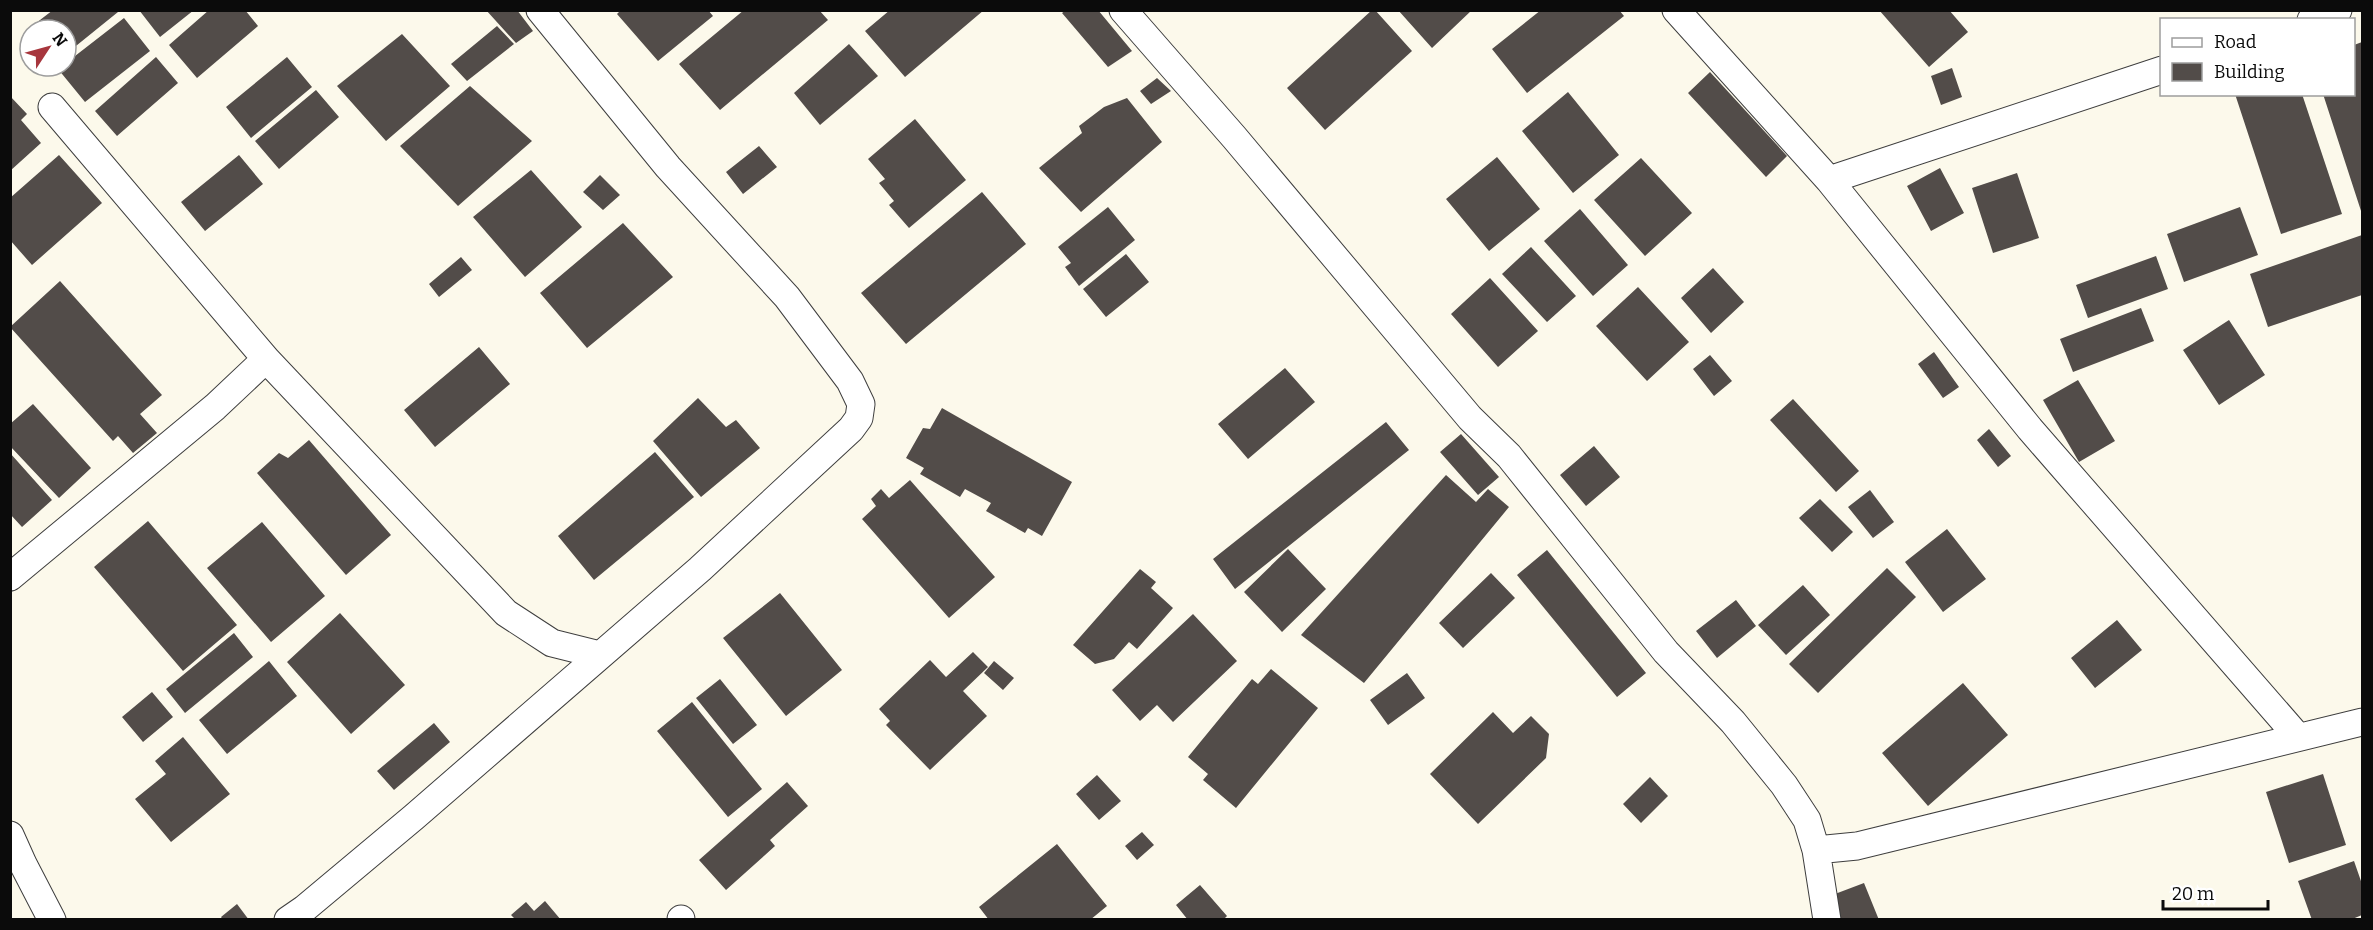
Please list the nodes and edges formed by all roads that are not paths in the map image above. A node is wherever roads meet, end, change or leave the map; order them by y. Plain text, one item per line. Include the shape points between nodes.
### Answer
1 (540, 10) edge
2 (1123, 10) edge
3 (1676, 10) edge
4 (2338, 10) edge
5 (2316, 18) edge
6 (2160, 71) edge
7 (52, 107) dead end
8 (1829, 180) junction
9 (266, 359) junction
10 (10, 577) edge
11 (600, 655) junction
12 (2362, 722) edge
13 (2298, 737) junction
14 (10, 836) edge
15 (1816, 850) junction
16 (52, 920) edge
17 (288, 920) edge
18 (1827, 920) edge

1 - 11 street via 668,167 787,297 850,381 861,404 859,418 851,429 700,569
2 - 15 street via 1470,418 1509,456 1666,652 1733,722 1807,820
3 - 8 street
4 - 5 street
6 - 8 street
7 - 9 street
8 - 13 street via 2030,429
9 - 10 street via 215,407
9 - 11 street via 506,613 552,643
11 - 17 street via 414,818
12 - 13 street
13 - 15 street via 1887,839
14 - 16 street
15 - 18 street

